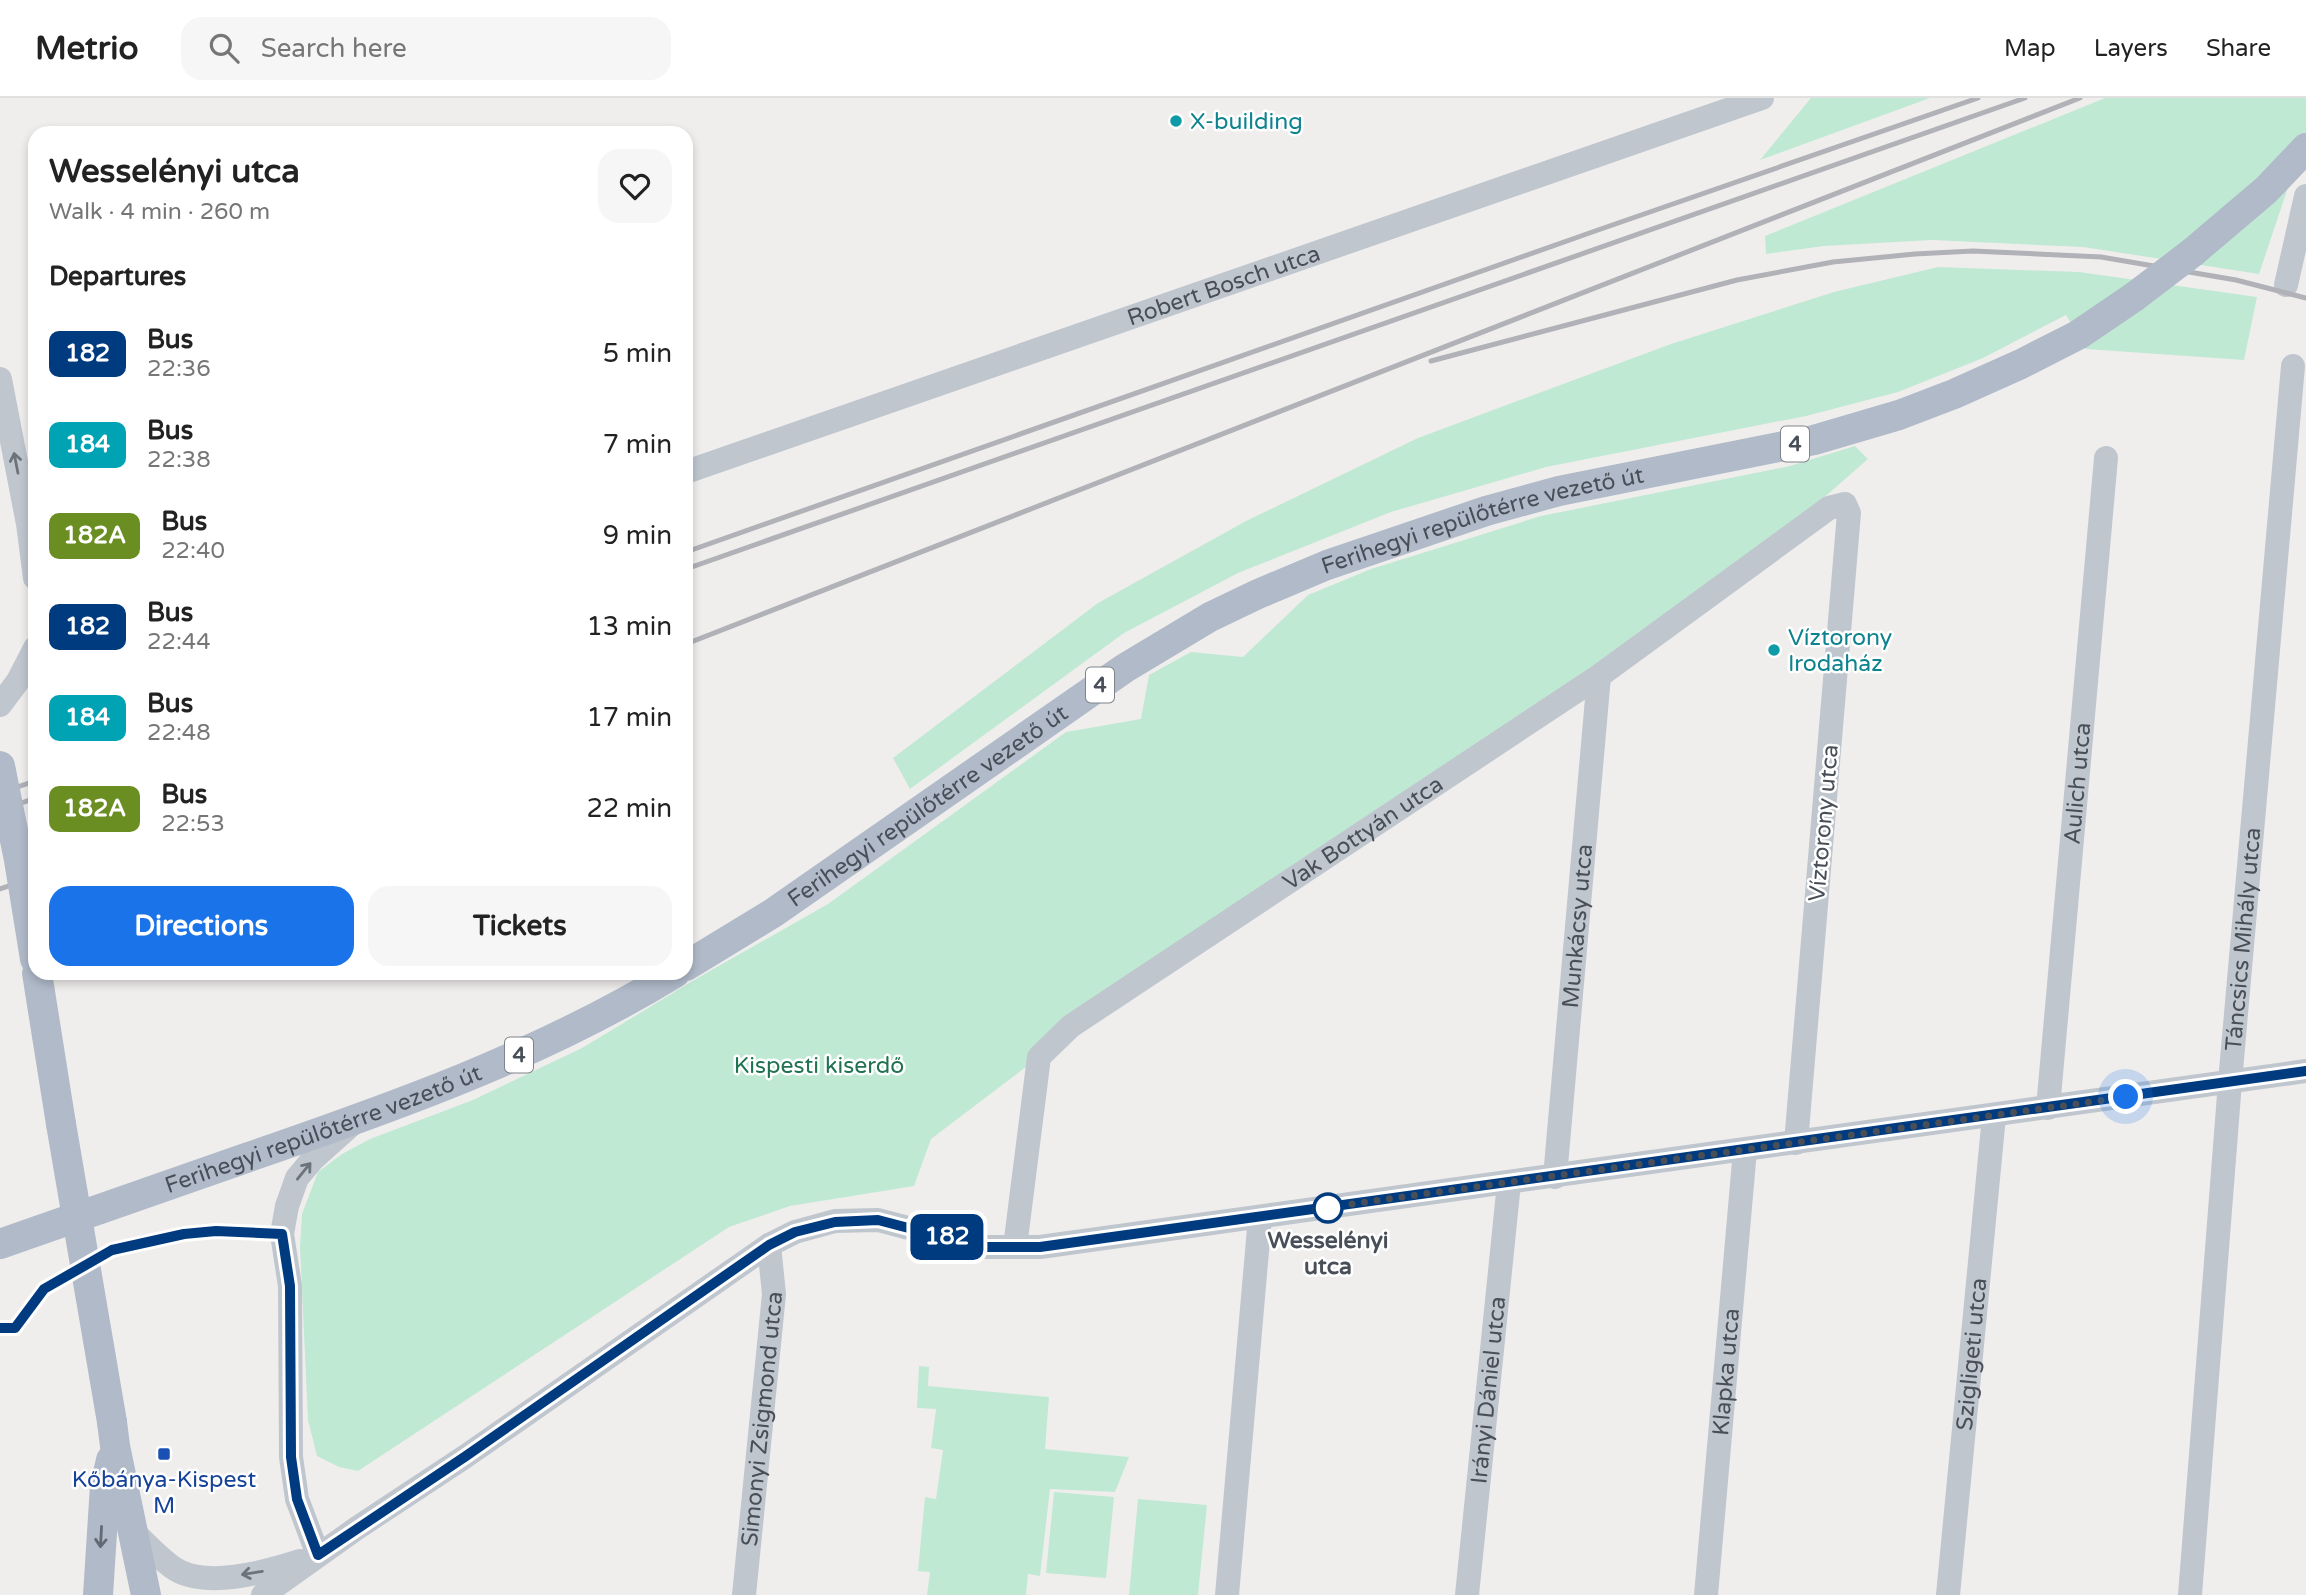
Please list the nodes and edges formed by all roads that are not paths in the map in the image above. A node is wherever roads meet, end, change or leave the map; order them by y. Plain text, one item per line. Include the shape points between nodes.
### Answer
1 (1762, 98) edge
2 (2306, 148) edge
3 (2306, 196) edge
4 (2286, 285) dead end
5 (2293, 366) dead end
6 (0, 379) edge
7 (2106, 458) dead end
8 (693, 470) edge
9 (1845, 504) joint
10 (28, 524) edge
11 (1599, 676) junction
12 (27, 679) edge
13 (0, 705) edge
14 (0, 766) edge
15 (28, 915) edge
16 (693, 962) edge
17 (38, 980) edge
18 (662, 980) edge
19 (2306, 1071) edge
20 (2230, 1082) junction
21 (2048, 1108) junction
22 (1994, 1116) junction
23 (355, 1120) junction
24 (1796, 1143) junction
25 (1745, 1150) junction
26 (1555, 1177) junction
27 (1509, 1183) junction
28 (1260, 1217) junction
29 (0, 1244) edge
30 (769, 1245) junction
31 (1015, 1247) junction
32 (113, 1434) junction
33 (131, 1529) junction
34 (318, 1555) junction
35 (98, 1595) edge
36 (146, 1595) edge
37 (263, 1595) edge
38 (744, 1595) edge
39 (1227, 1595) edge
40 (1467, 1595) edge
41 (1706, 1595) edge
42 (1948, 1595) edge
43 (2190, 1595) edge

1 - 8 street, Robert Bosch utca
2 - 16 main road, Ferihegyi repülőtérre vezető út / 4, bridge via 2266,190 2134,297 2078,335 1954,394 1814,440 1559,491 1486,511 1326,565 1210,617 1125,668 773,913
3 - 4 street
5 - 20 street, Táncsics Mihály utca
10 -> 6 street
7 - 21 street, Aulich utca
9 - 11 street, Vak Bottyán utca via 1829,508
9 - 24 street, Víztorony utca via 1849,513
11 - 26 street, Munkácsy utca
11 - 31 street, Vak Bottyán utca via 1071,1026 1039,1057
12 - 13 street
14 - 15 main road, bridge
17 - 32 main road, bridge
18 - 23 main road, Ferihegyi repülőtérre vezető út / 4 via 529,1051
19 - 20 street
20 - 21 street
20 - 43 street, Táncsics Mihály utca
21 - 22 street
22 - 24 street
22 - 42 street, Szigligeti utca
23 - 29 main road, Ferihegyi repülőtérre vezető út / 4
34 -> 23 street via 297,1499 291,1457 290,1286 282,1234 297,1178
24 - 25 street
25 - 26 street
25 - 41 street, Klapka utca
26 - 27 street
27 - 28 street
27 - 40 street, Irányi Dániel utca
28 - 31 street
28 - 39 street
30 - 31 street via 795,1232 835,1222 878,1220 981,1247
30 - 34 street
30 - 38 street, Simonyi Zsigmond utca via 774,1294
32 - 33 main road
32 -> 35 main road
34 -> 33 street via 276,1569 203,1579 173,1568
33 - 36 main road
34 - 37 street

